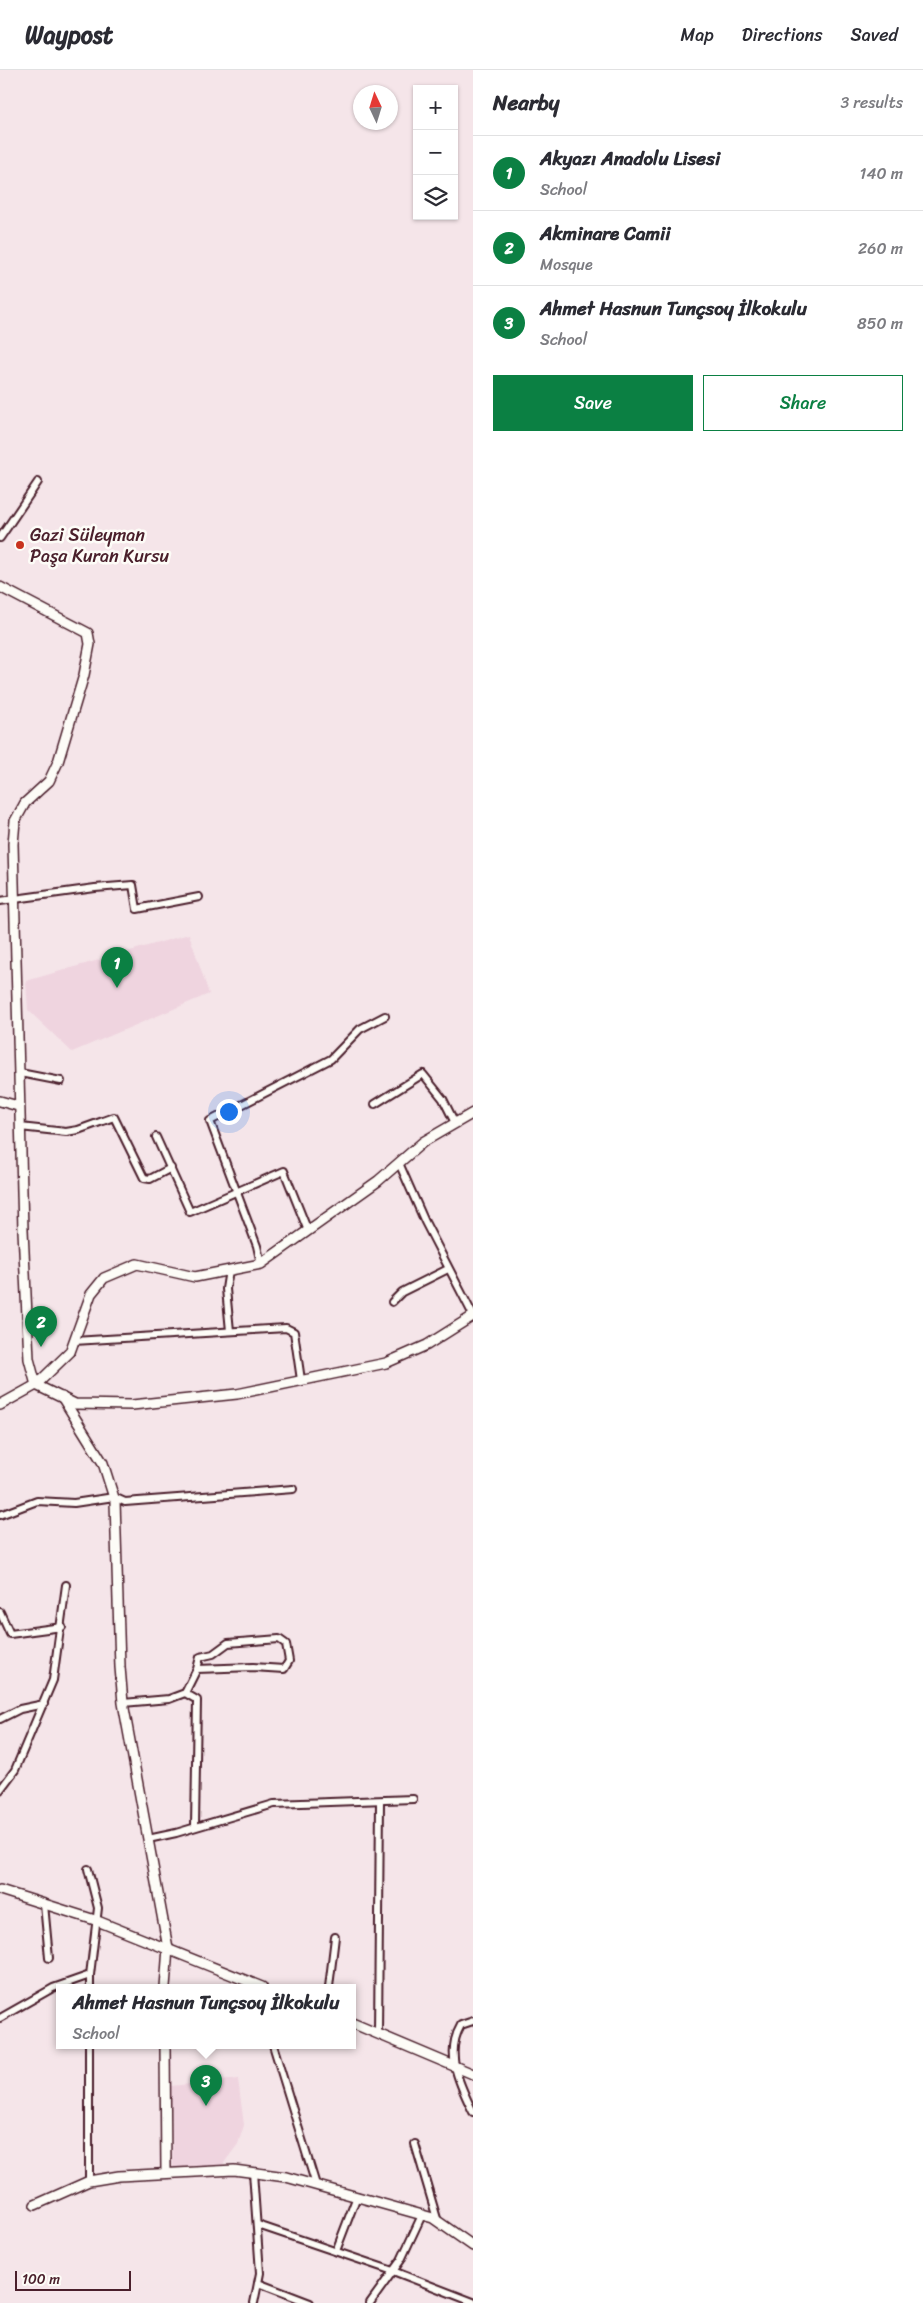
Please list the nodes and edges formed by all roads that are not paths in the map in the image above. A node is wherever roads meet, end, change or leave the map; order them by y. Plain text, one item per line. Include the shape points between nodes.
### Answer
1 (38, 482) dead end
2 (0, 538) edge
3 (0, 587) edge
4 (199, 896) dead end
5 (13, 900) junction
6 (0, 901) edge
7 (385, 1016) dead end
8 (20, 1073) junction
9 (61, 1081) dead end
10 (0, 1101) edge
11 (376, 1104) dead end
12 (18, 1106) junction
13 (473, 1113) edge
14 (455, 1123) junction
15 (20, 1127) junction
16 (156, 1137) dead end
17 (399, 1163) junction
18 (170, 1168) junction
19 (236, 1192) junction
20 (308, 1231) junction
21 (261, 1264) junction
22 (448, 1269) junction
23 (229, 1270) junction
24 (392, 1302) dead end
25 (473, 1315) edge
26 (230, 1332) junction
27 (74, 1341) junction
28 (301, 1380) junction
29 (36, 1385) junction
30 (62, 1397) junction
31 (0, 1405) edge
32 (293, 1489) dead end
33 (114, 1497) junction
34 (0, 1515) edge
35 (66, 1585) dead end
36 (0, 1612) edge
37 (62, 1627) junction
38 (197, 1669) junction
39 (185, 1693) junction
40 (123, 1703) junction
41 (44, 1704) junction
42 (0, 1719) edge
43 (0, 1790) edge
44 (413, 1799) dead end
45 (380, 1802) junction
46 (195, 1827) junction
47 (148, 1838) junction
48 (88, 1870) dead end
49 (0, 1890) edge
50 (44, 1904) junction
51 (95, 1920) junction
52 (335, 1937) dead end
53 (168, 1948) junction
54 (49, 1958) dead end
55 (90, 1975) junction
56 (64, 1984) edge
57 (90, 1984) edge
58 (165, 1984) edge
59 (253, 1984) edge
60 (329, 1984) edge
61 (56, 1987) edge
62 (0, 2018) edge
63 (473, 2021) edge
64 (356, 2025) edge
65 (378, 2033) junction
66 (90, 2049) edge
67 (165, 2049) edge
68 (274, 2049) edge
69 (453, 2066) junction
70 (473, 2074) edge
71 (473, 2112) edge
72 (415, 2144) dead end
73 (166, 2172) junction
74 (253, 2172) junction
75 (90, 2181) junction
76 (316, 2185) junction
77 (357, 2196) junction
78 (35, 2206) dead end
79 (422, 2215) junction
80 (438, 2222) junction
81 (258, 2226) junction
82 (473, 2246) edge
83 (336, 2251) junction
84 (393, 2271) junction
85 (258, 2283) junction
86 (472, 2302) edge
87 (254, 2303) edge
88 (310, 2303) edge
89 (370, 2303) edge

1 - 2 street
3 - 5 street via 88,633 90,644 58,762 49,781 25,803 15,821
4 - 5 street via 137,909 133,885
5 - 6 street
5 - 8 street
7 - 19 street via 360,1028 331,1059 210,1121
8 - 9 street
8 - 12 street
10 - 12 street
11 - 14 street via 423,1074 443,1100
12 - 15 street
13 - 14 street
14 - 17 street via 423,1142
15 - 18 street via 66,1132 114,1117 144,1178
15 - 29 street via 29,1359
16 - 18 street
17 - 20 street
17 - 22 street
18 - 19 street via 190,1212
19 - 20 street via 284,1171
19 - 21 street
20 - 21 street
21 - 23 street
22 - 24 street via 402,1292
22 - 25 street
23 - 26 street via 226,1289
23 - 27 street via 195,1277 137,1264 104,1278 91,1294
25 - 28 street via 428,1345 386,1363
26 - 27 street
26 - 28 street via 286,1328 294,1332
27 - 29 street via 70,1352
28 - 30 street via 237,1394 132,1405 75,1404
29 - 30 street
29 - 31 street
30 - 33 street via 103,1464
32 - 33 street via 125,1502
33 - 34 street via 74,1503 37,1501
33 - 40 street
35 - 37 street
36 - 37 street via 10,1634
37 - 41 street via 53,1680
38 - 38 street via 284,1669 288,1661 286,1644 279,1639 228,1643 213,1654 200,1657
38 - 39 street
39 - 40 street via 169,1699
39 - 46 street via 197,1700
40 - 47 street
41 - 42 street via 20,1709
41 - 43 street via 15,1770
44 - 45 street
45 - 46 street via 274,1804
45 - 65 street
46 - 47 street
47 - 53 street
48 - 51 street via 98,1908
49 - 50 street
50 - 51 street
50 - 54 street
51 - 53 street
51 - 55 street
52 - 60 street
53 - 58 street
53 - 59 street
55 - 56 street
55 - 57 street
61 - 62 street
63 - 69 street via 461,2025 456,2033
64 - 65 street
65 - 69 street
66 - 75 street
67 - 73 street
68 - 76 street
69 - 70 street
69 - 71 street
72 - 80 street
73 - 74 street
73 - 75 street
74 - 76 street
74 - 81 street
75 - 78 street
76 - 77 street
77 - 79 street
77 - 83 street
79 - 80 street
79 - 84 street
80 - 82 street
81 - 83 street
81 - 85 street
83 - 84 street
84 - 86 street
84 - 89 street
85 - 87 street
85 - 88 street

